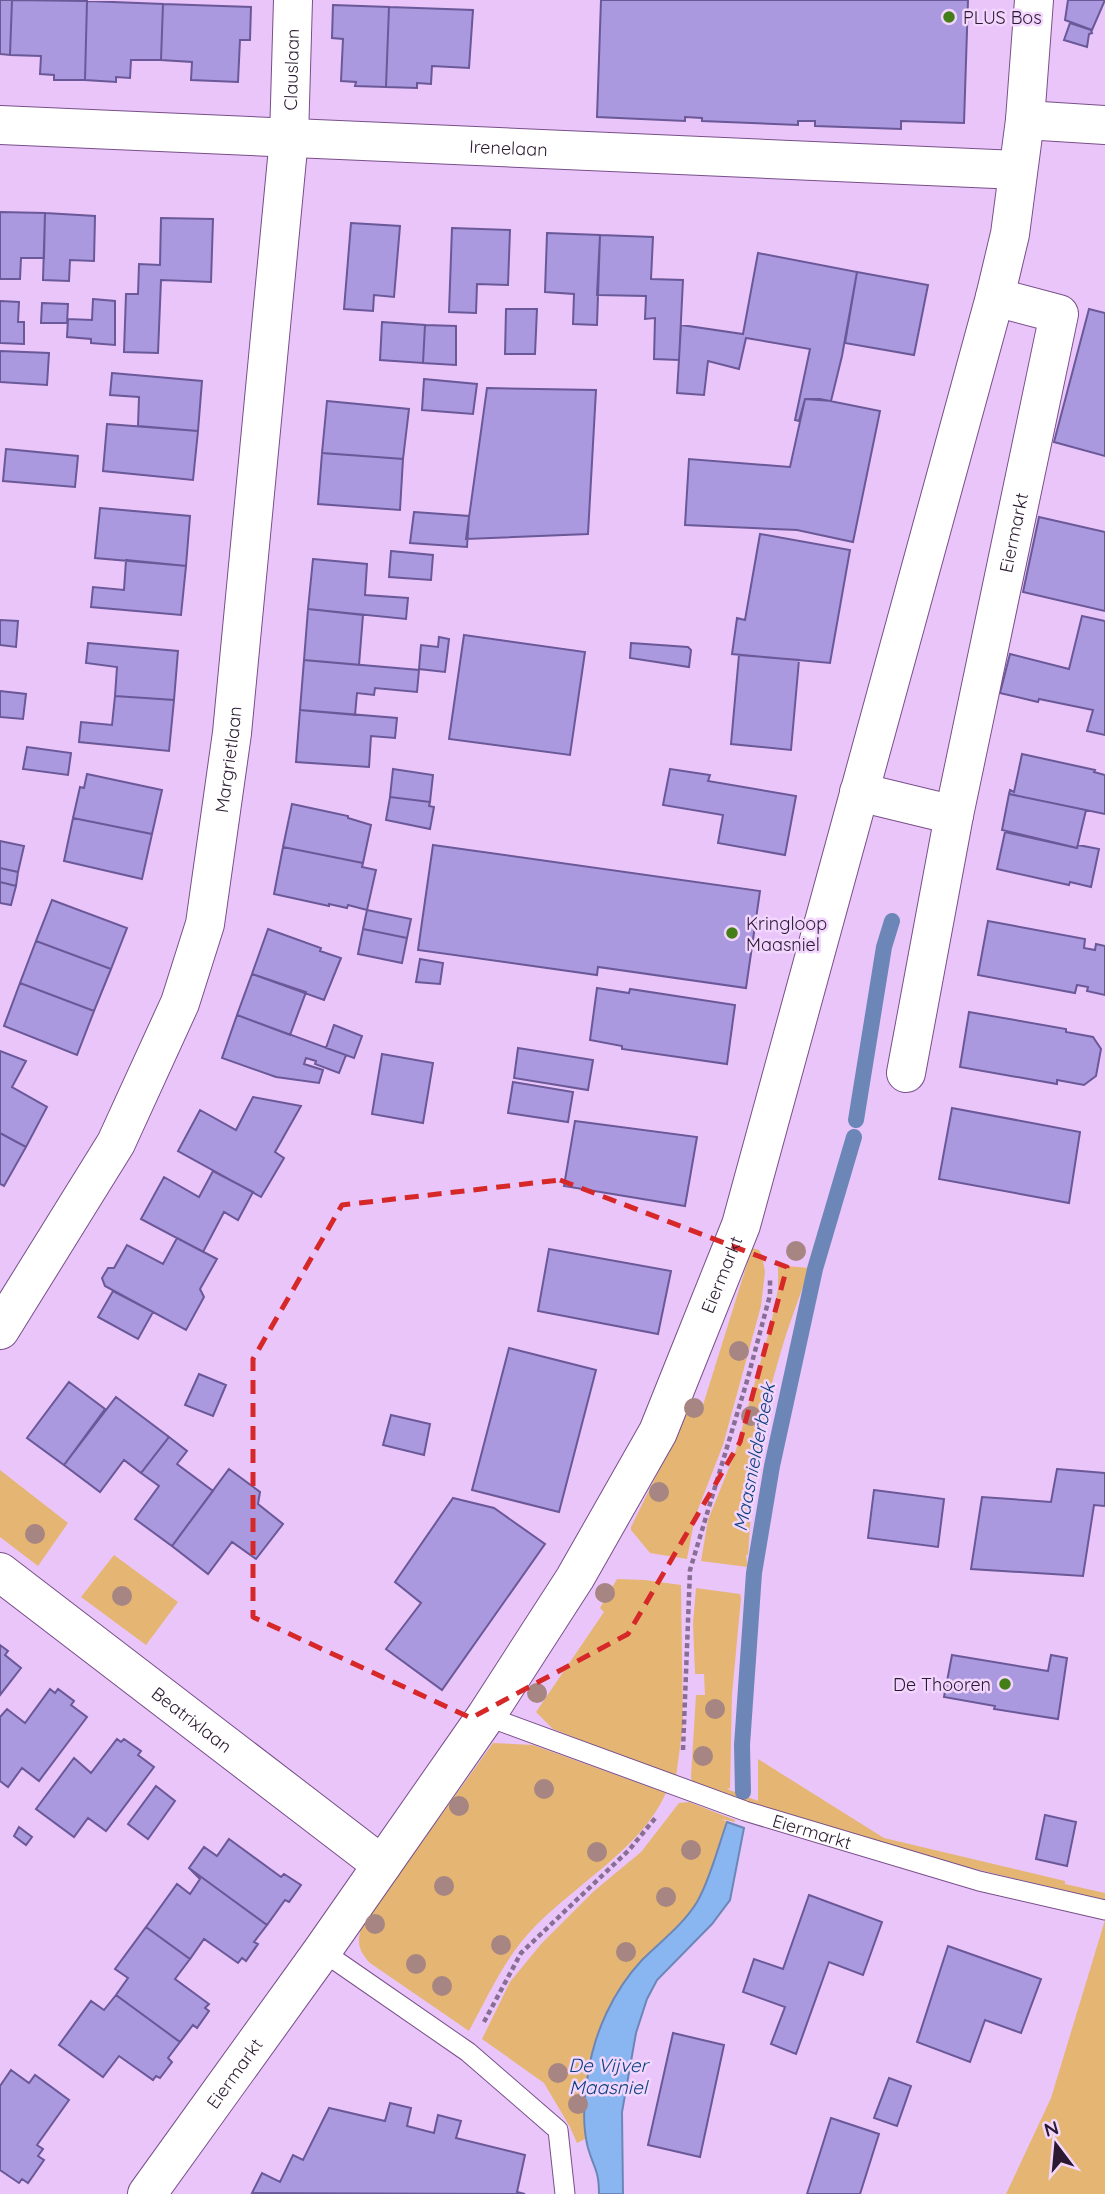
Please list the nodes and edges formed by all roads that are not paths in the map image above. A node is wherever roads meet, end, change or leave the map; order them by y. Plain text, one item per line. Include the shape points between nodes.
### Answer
1 (293, 0) edge
2 (1034, 0) edge
3 (1025, 120) junction
4 (0, 125) edge
5 (1105, 125) edge
6 (289, 138) junction
7 (1018, 170) junction
8 (995, 297) junction
9 (859, 792) junction
10 (954, 815) junction
11 (906, 1073) dead end
12 (0, 1330) edge
13 (0, 1572) edge
14 (486, 1716) junction
15 (382, 1865) junction
16 (1105, 1910) edge
17 (322, 1951) junction
18 (147, 2194) edge
19 (565, 2194) edge

1 - 6 street, Clauslaan
2 - 3 street, Eiermarkt
3 - 5 street
3 - 7 street, Eiermarkt
4 - 6 street, Irenelaan
6 - 7 street, Irenelaan
6 - 12 street, Margrietlaan via 232,733 205,924 180,1003 116,1143
7 - 8 street, Eiermarkt via 1010,234
8 - 9 street, Eiermarkt
8 - 10 street, Eiermarkt via 1059,314
9 - 10 street
9 - 14 street, Eiermarkt via 741,1225 658,1433 575,1578
10 - 11 street, Eiermarkt
13 - 15 street, Beatrixlaan
14 - 15 street, Eiermarkt
14 - 16 lane, Eiermarkt via 745,1811 979,1881
15 - 17 street, Eiermarkt
17 - 18 street, Eiermarkt
17 - 19 lane via 468,2052 558,2130

